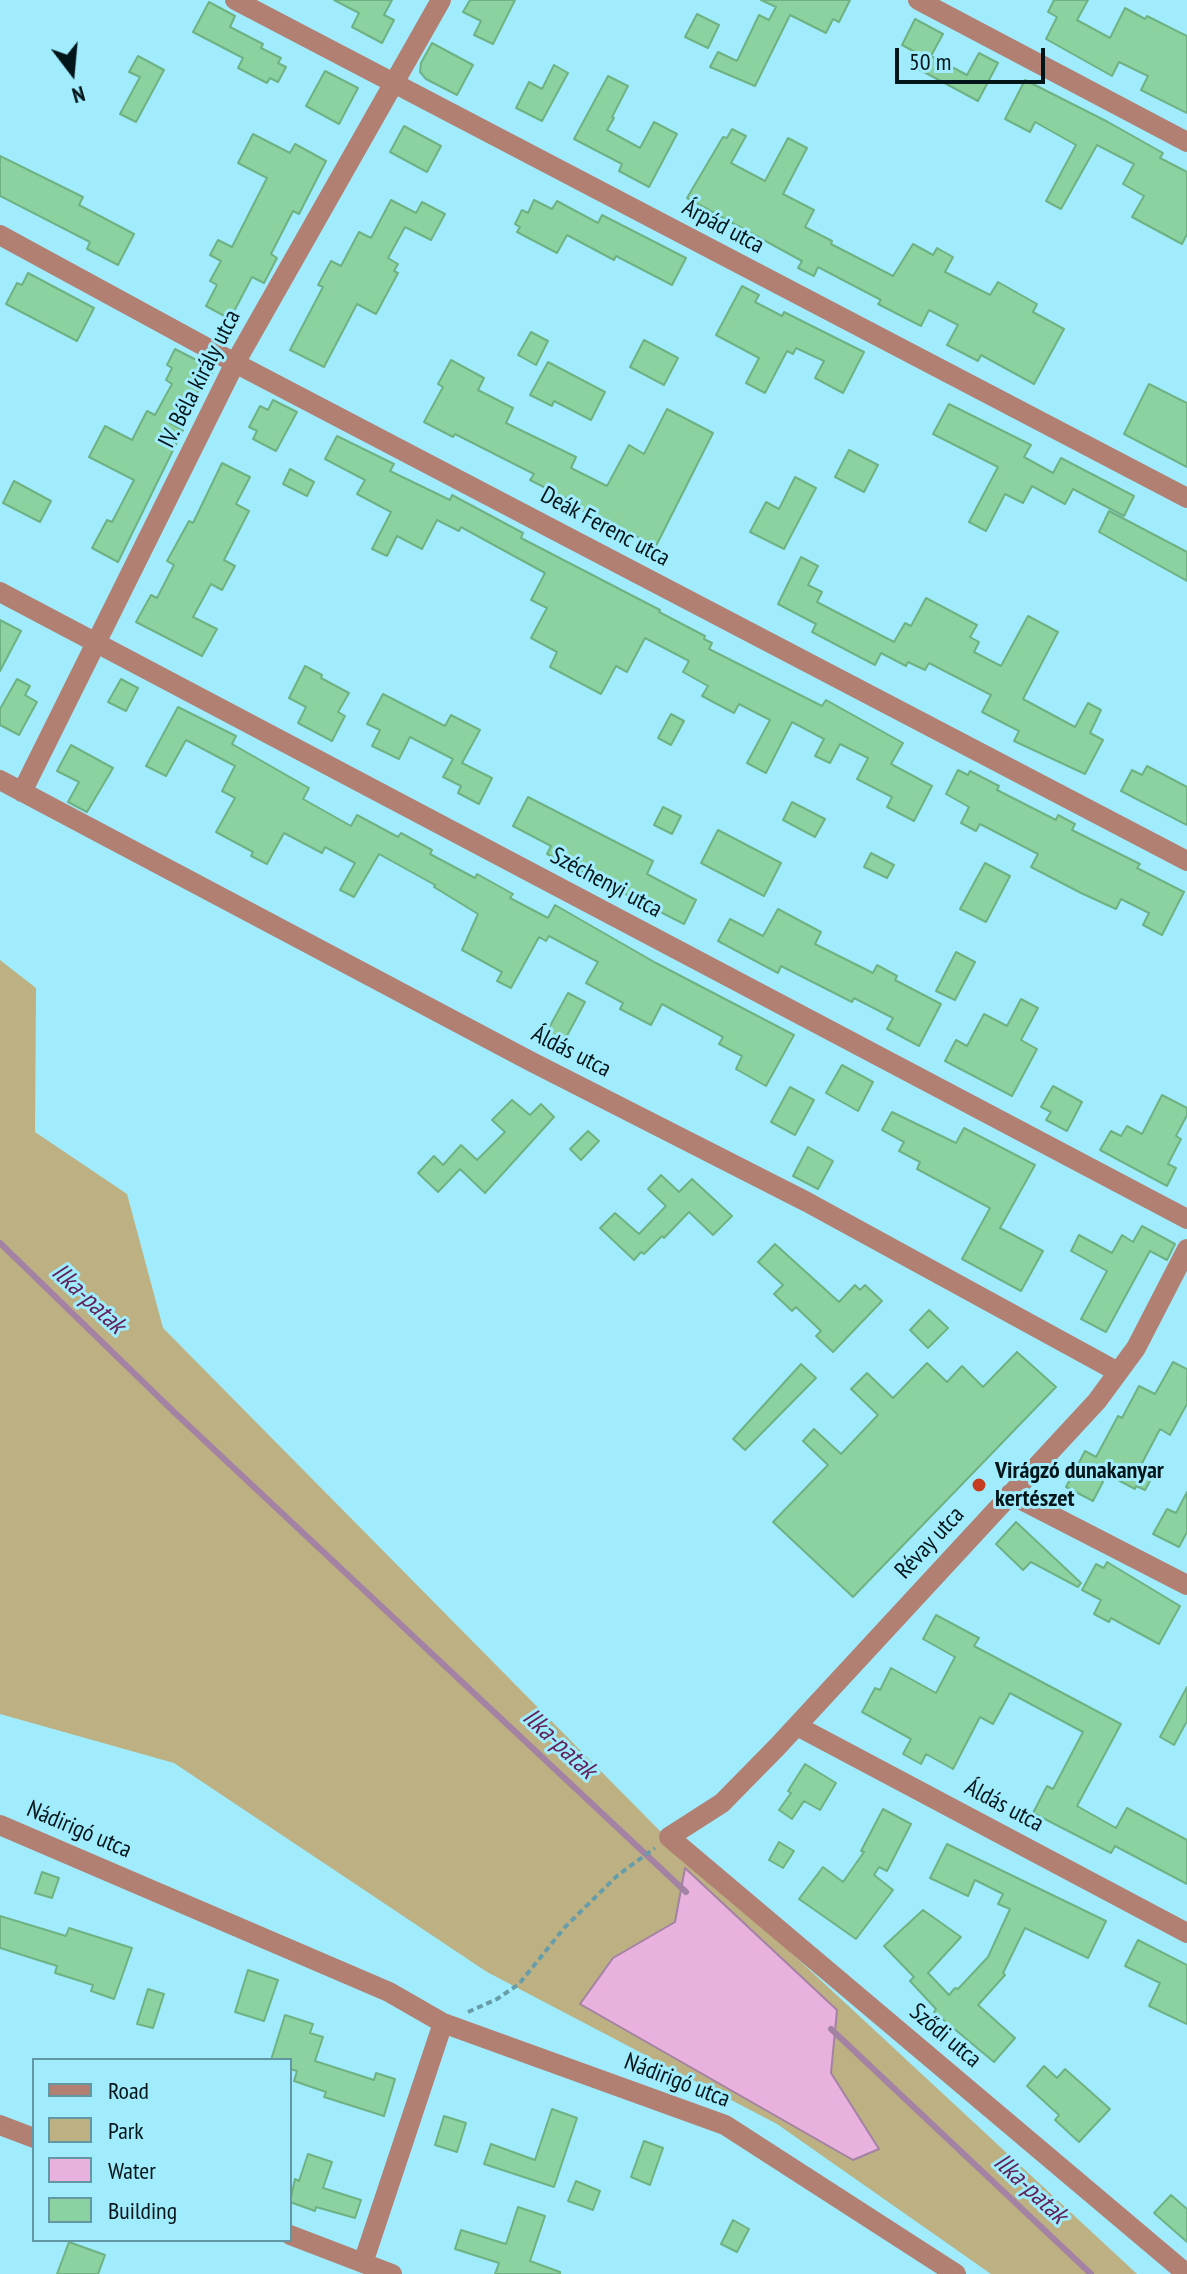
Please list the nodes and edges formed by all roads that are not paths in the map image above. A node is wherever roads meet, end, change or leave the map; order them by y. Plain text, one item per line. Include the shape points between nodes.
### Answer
1 (235, 0) edge
2 (441, 0) edge
3 (918, 0) edge
4 (395, 85) junction
5 (1187, 142) edge
6 (0, 235) edge
7 (235, 363) junction
8 (1187, 498) edge
9 (0, 592) edge
10 (97, 643) junction
11 (0, 780) edge
12 (22, 792) junction
13 (1187, 861) edge
14 (1187, 1219) edge
15 (1187, 1249) edge
16 (1118, 1372) junction
17 (1010, 1494) junction
18 (1187, 1585) edge
19 (797, 1726) junction
20 (0, 1825) edge
21 (669, 1837) joint
22 (1187, 1933) edge
23 (443, 2023) junction
24 (0, 2125) edge
25 (32, 2137) edge
26 (292, 2236) edge
27 (363, 2263) junction
28 (392, 2274) edge
29 (956, 2274) edge
30 (1187, 2274) edge

1 - 4 street, Árpád utca
2 - 4 street, IV. Béla király utca
3 - 5 street
4 - 7 street, IV. Béla király utca
4 - 8 street, Árpád utca
6 - 7 street, Deák Ferenc utca
7 - 10 street, IV. Béla király utca
7 - 13 street, Deák Ferenc utca
9 - 10 street, Széchenyi utca
10 - 12 street, IV. Béla király utca
10 - 14 street, Széchenyi utca
11 - 12 street, Áldás utca
12 - 16 street, Áldás utca via 807,1202
15 - 16 street, Révay utca
16 - 17 street, Révay utca
17 - 18 street
17 - 19 street, Révay utca
19 - 21 street, Révay utca via 722,1803
19 - 22 street, Áldás utca
20 - 23 street, Nádirigó utca via 389,1992
21 - 30 street, Sződi utca
23 - 27 street
23 - 29 street, Nádirigó utca via 725,2125
24 - 25 street
26 - 27 street
27 - 28 street

